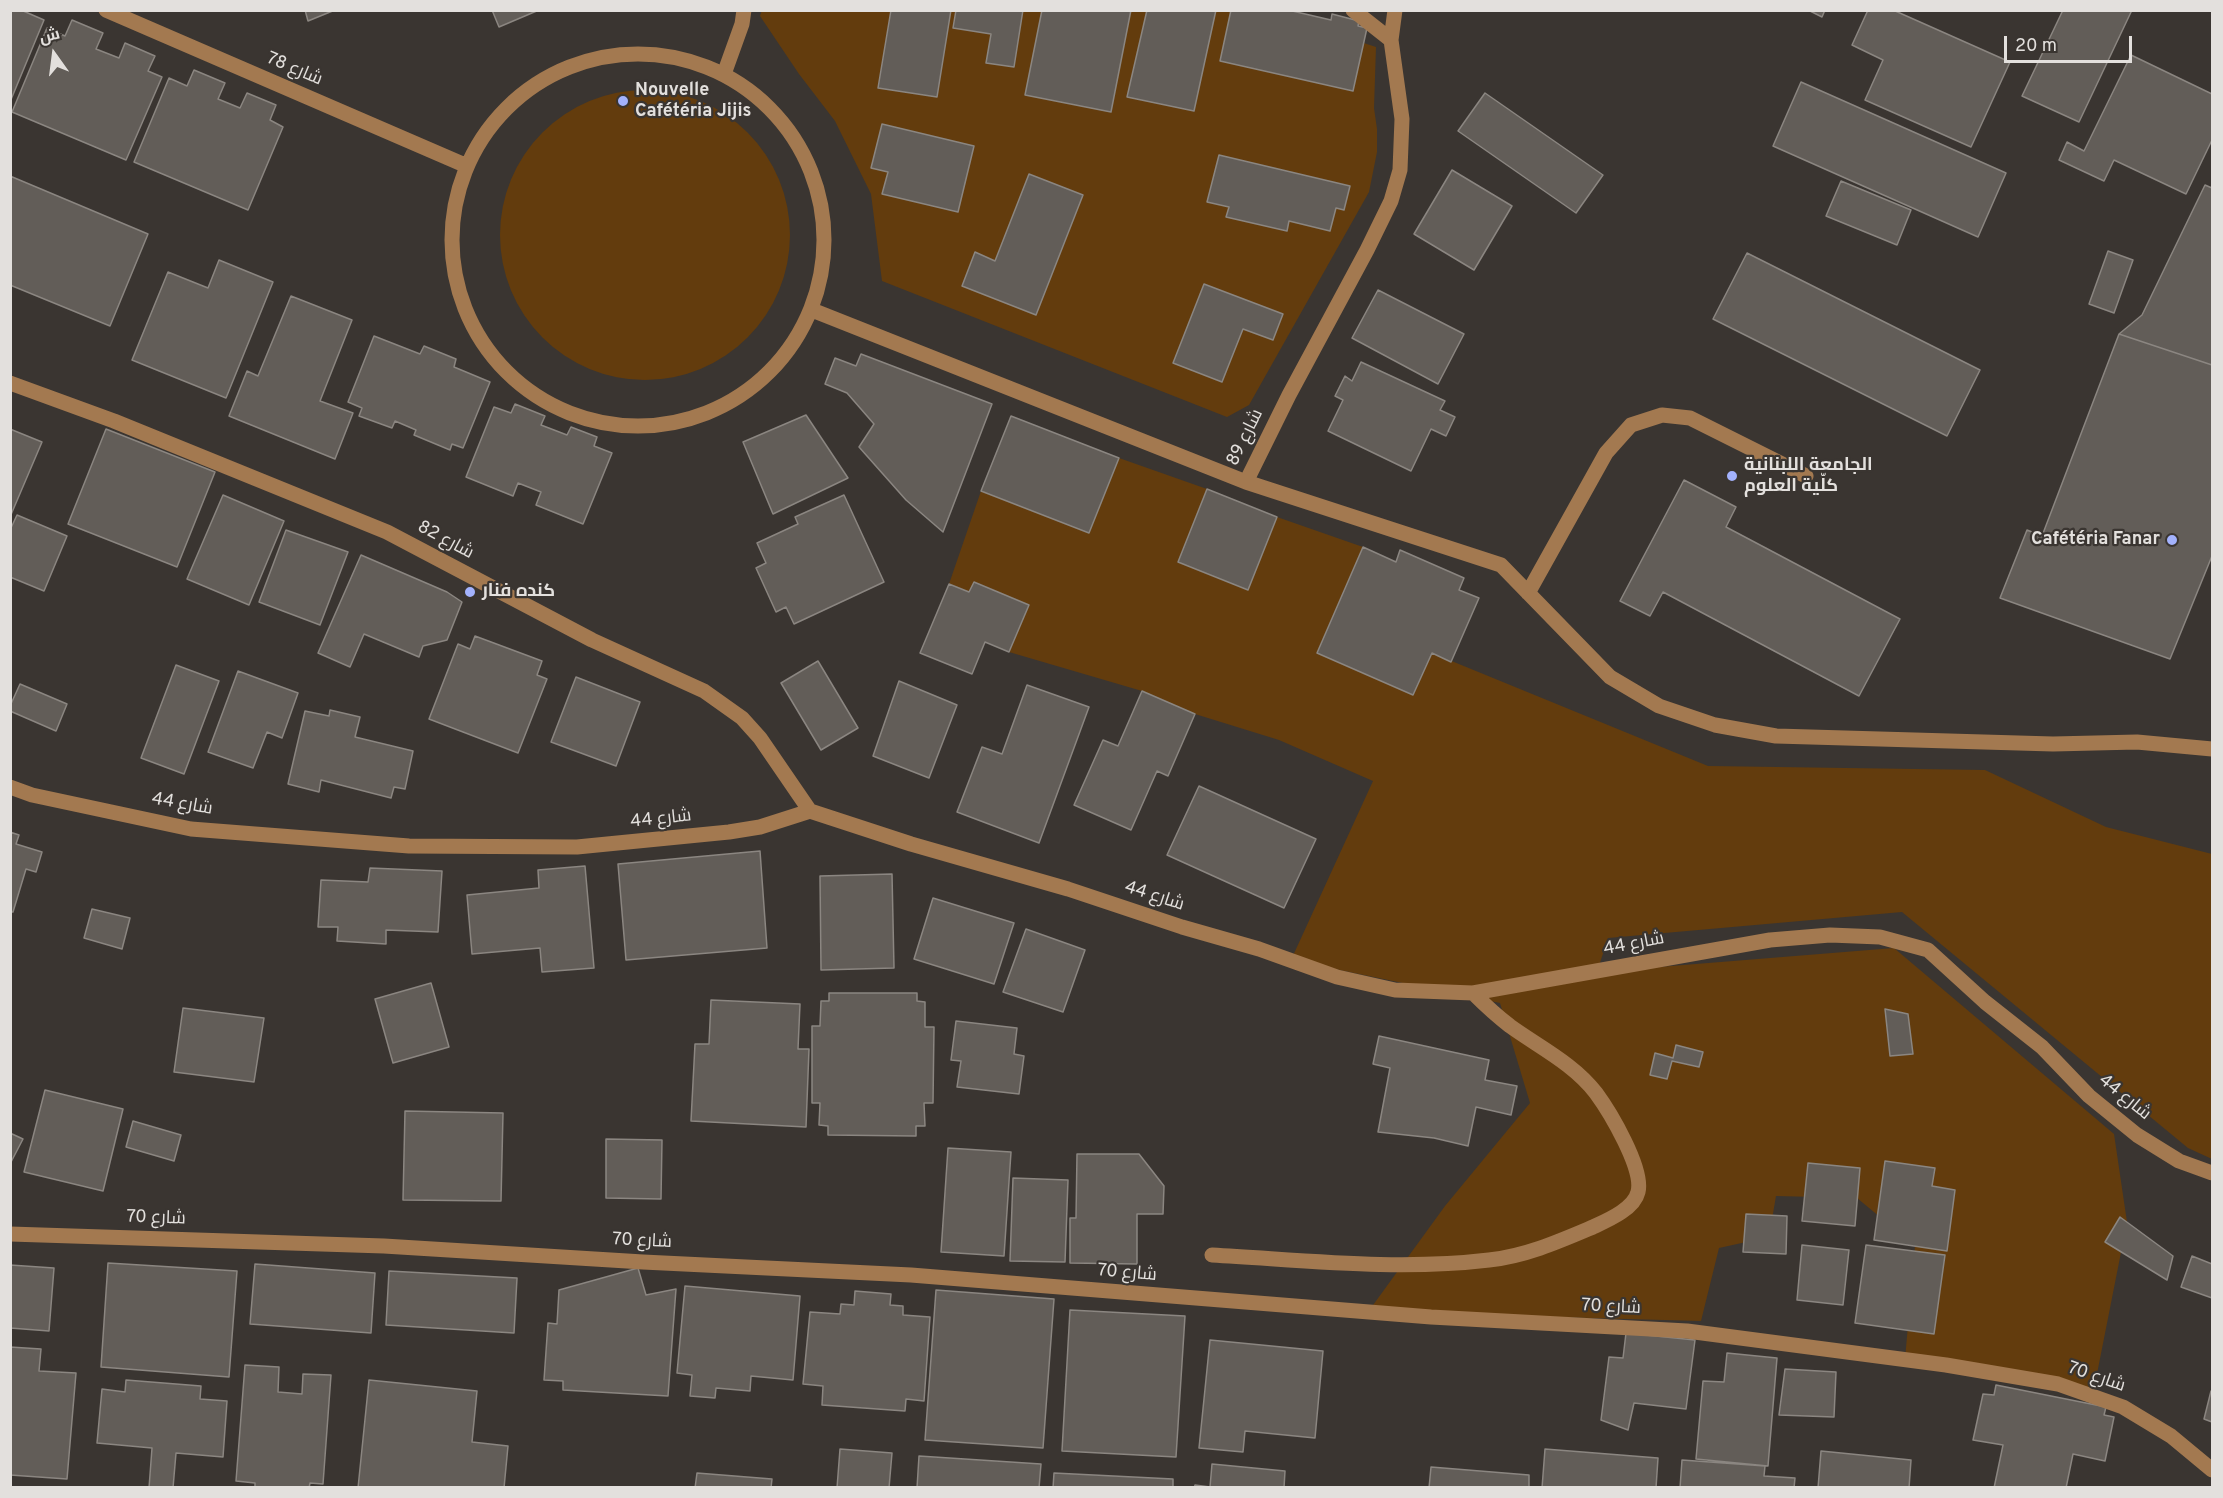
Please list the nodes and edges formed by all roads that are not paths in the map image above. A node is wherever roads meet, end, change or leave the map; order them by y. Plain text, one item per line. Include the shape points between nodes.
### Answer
1 (106, 10) edge
2 (744, 10) edge
3 (1353, 10) edge
4 (1395, 10) edge
5 (1391, 40) junction
6 (724, 74) junction
7 (467, 166) junction
8 (812, 310) junction
9 (10, 382) edge
10 (1806, 476) dead end
11 (1246, 482) junction
12 (1528, 593) junction
13 (2212, 749) edge
14 (10, 787) edge
15 (810, 811) junction
16 (1473, 993) junction
17 (2212, 1173) edge
18 (10, 1234) edge
19 (1212, 1255) dead end
20 (2212, 1470) edge

1 - 7 street, شارع 78
2 - 6 street
3 - 5 street
4 - 5 street, شارع 89
5 - 11 street, شارع 89 via 1402,119 1400,170 1391,201
6 - 7 street via 688,61 651,55 612,56 576,65 541,81 511,104 486,133
6 - 8 street via 757,96 785,124 806,156 820,194 826,232 823,272
7 - 8 street via 456,204 451,243 456,281 468,319 489,353 516,382 549,404 585,419 623,426 663,425 702,416 737,398 768,375 794,344
8 - 11 street, شارع 89
9 - 15 street, شارع 82 via 114,420 387,532 592,640 704,691 742,718 760,738
10 - 12 street via 1690,418 1662,415 1631,425 1606,453
11 - 12 street via 1501,566
12 - 13 street via 1610,677 1659,706 1715,725 1776,736 2053,744 2137,742
14 - 15 street, شارع 44 via 191,829 409,846 588,846 729,832
15 - 16 street, شارع 44 via 1259,949 1337,977 1395,990
16 - 17 street, شارع 44 via 1770,940 1830,935 1880,937 1928,950 2137,1135 2179,1161
16 - 19 street via 1510,1025 1580,1074 1596,1093 1634,1162 1638,1191 1633,1202 1599,1224 1547,1247 1491,1260 1398,1266
18 - 20 street, شارع 70 via 384,1246 911,1275 1431,1317 1687,1331 1947,1365 2058,1384 2123,1407 2171,1436

